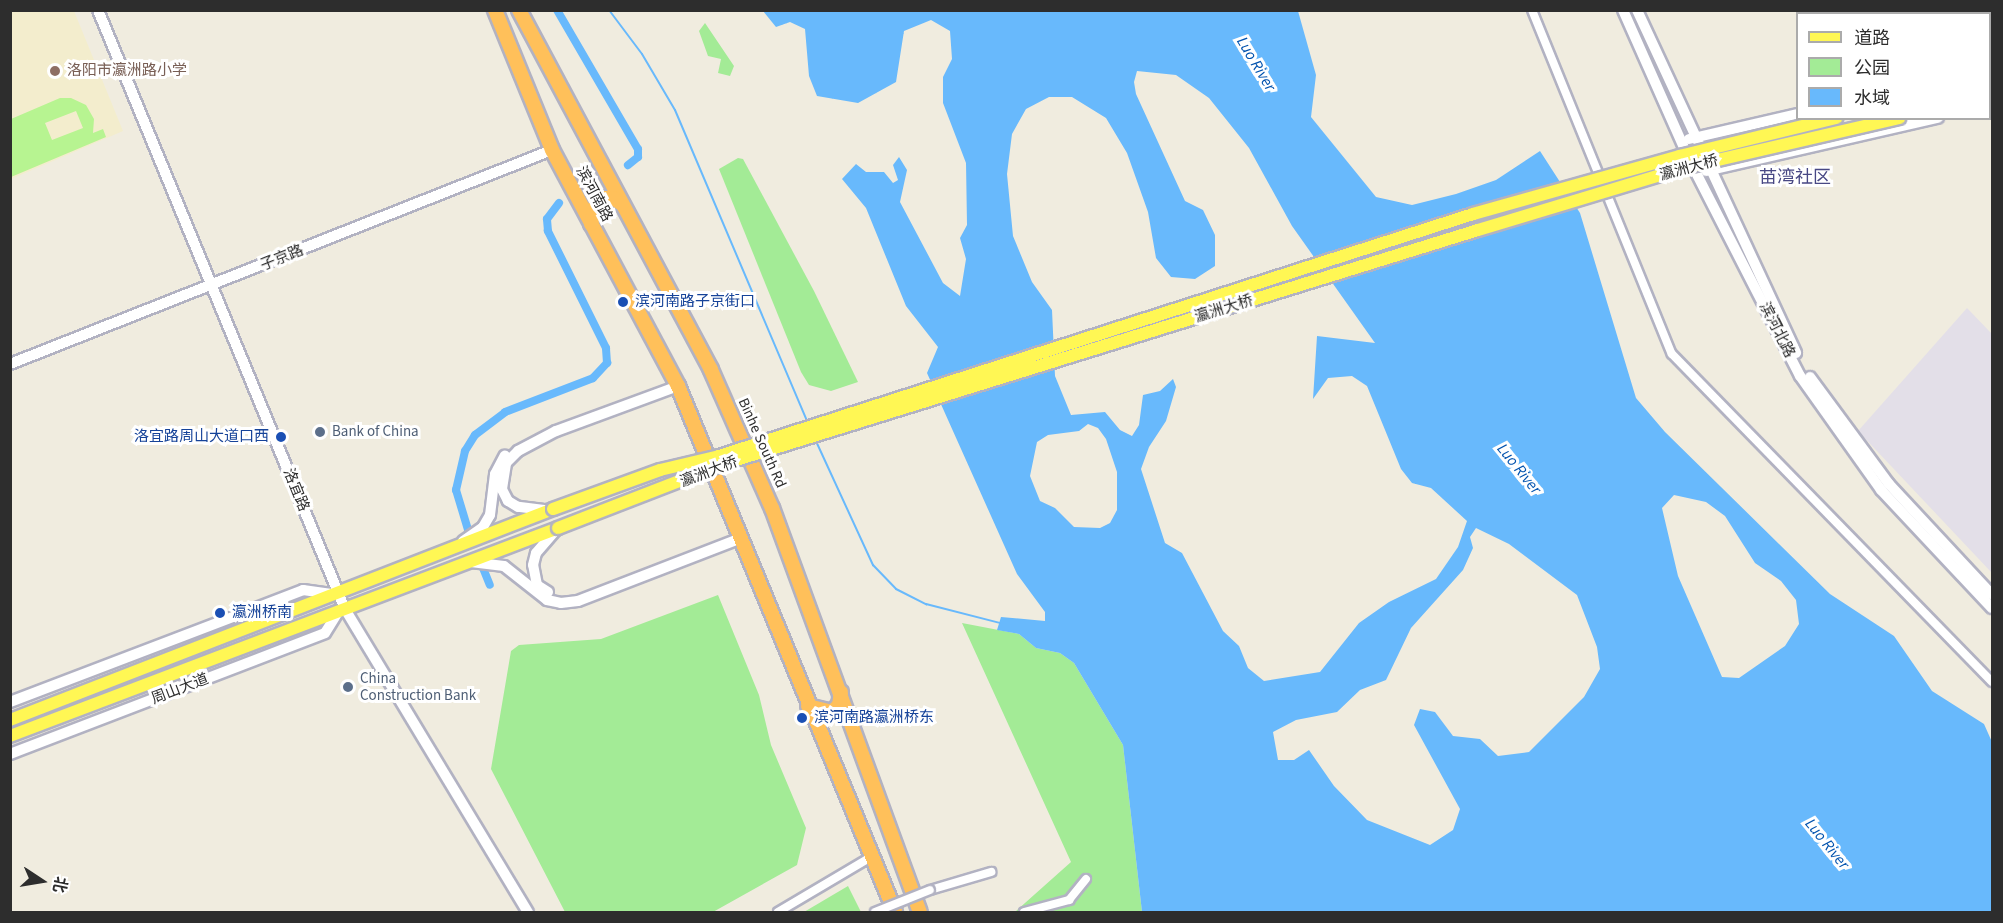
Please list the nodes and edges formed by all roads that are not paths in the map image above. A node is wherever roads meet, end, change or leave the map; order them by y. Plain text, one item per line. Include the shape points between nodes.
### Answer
1 (91, 10) edge
2 (98, 10) edge
3 (495, 10) edge
4 (519, 10) edge
5 (1532, 10) edge
6 (1623, 10) edge
7 (1637, 10) edge
8 (1796, 114) edge
9 (1828, 120) edge
10 (1890, 120) edge
11 (1929, 120) edge
12 (1696, 137) junction
13 (1681, 141) junction
14 (552, 150) junction
15 (1711, 170) junction
16 (1697, 174) junction
17 (623, 204) junction
18 (591, 224) junction
19 (210, 287) junction
20 (10, 364) edge
21 (678, 386) junction
22 (556, 431) junction
23 (553, 509) junction
24 (558, 528) junction
25 (739, 539) junction
26 (457, 546) junction
27 (464, 562) junction
28 (598, 592) junction
29 (333, 593) junction
30 (1992, 595) edge
31 (1992, 608) edge
32 (342, 610) junction
33 (1992, 682) edge
34 (841, 687) junction
35 (10, 702) edge
36 (808, 706) junction
37 (10, 720) edge
38 (10, 736) edge
39 (10, 754) edge
40 (871, 857) junction
41 (991, 872) dead end
42 (1086, 879) dead end
43 (521, 912) edge
44 (528, 912) edge
45 (778, 912) edge
46 (875, 912) edge
47 (895, 912) edge
48 (920, 912) edge
49 (1024, 912) edge

1 - 19 main road, 洛宜路
2 - 19 main road, 洛宜路
3 - 14 highway, 滨河南路
4 - 17 highway, Binhe South Rd
5 - 33 street via 1672,354
6 - 13 main road, 滨河北路
7 - 12 main road, 滨河北路
8 - 12 main road
9 - 23 main road, 瀛洲大桥, bridge via 1680,156 1473,214 730,452 660,470
10 - 24 main road, 瀛洲大桥, bridge via 1683,168 1500,223 723,464
11 - 15 main road
12 - 13 main road
12 - 15 main road, 滨河北路
13 - 16 main road, 滨河北路
14 - 18 highway, 滨河南路
14 - 19 main road, 子京路
15 - 16 main road
15 - 30 main road, 滨河北路 via 1804,369 1889,484
16 - 31 main road, 滨河北路 via 1800,376 1881,490
17 - 18 highway via 612,198 597,198
17 - 34 highway, Binhe South Rd via 711,370 772,508
18 - 21 highway, 滨河南路
19 - 20 main road, 子京路
19 - 29 main road, 洛宜路
21 - 22 main road
21 - 25 highway
22 - 23 main road via 518,451 506,463 501,478 508,501 518,507
22 - 26 main road via 520,443 504,456 495,474 490,515 483,527
23 - 26 main road
24 - 27 main road, 周山大道
24 - 28 main road via 536,553 533,575 537,585 556,596
25 - 28 main road
25 - 36 highway
26 - 29 main road
27 - 28 main road via 504,566 547,600 578,601
27 - 32 main road, 周山大道
29 - 32 main road, 洛宜路
29 - 35 main road via 303,590
29 - 37 main road
32 - 38 main road, 周山大道
32 - 39 main road, 周山大道 via 325,633
32 - 43 main road, 洛宜路
32 - 44 main road, 洛宜路
34 - 36 highway via 839,705 832,712
34 - 48 highway, Binhe South Rd
36 - 40 highway
40 - 45 street
40 - 47 highway
41 - 46 street, bridge
42 - 49 street via 1069,900

